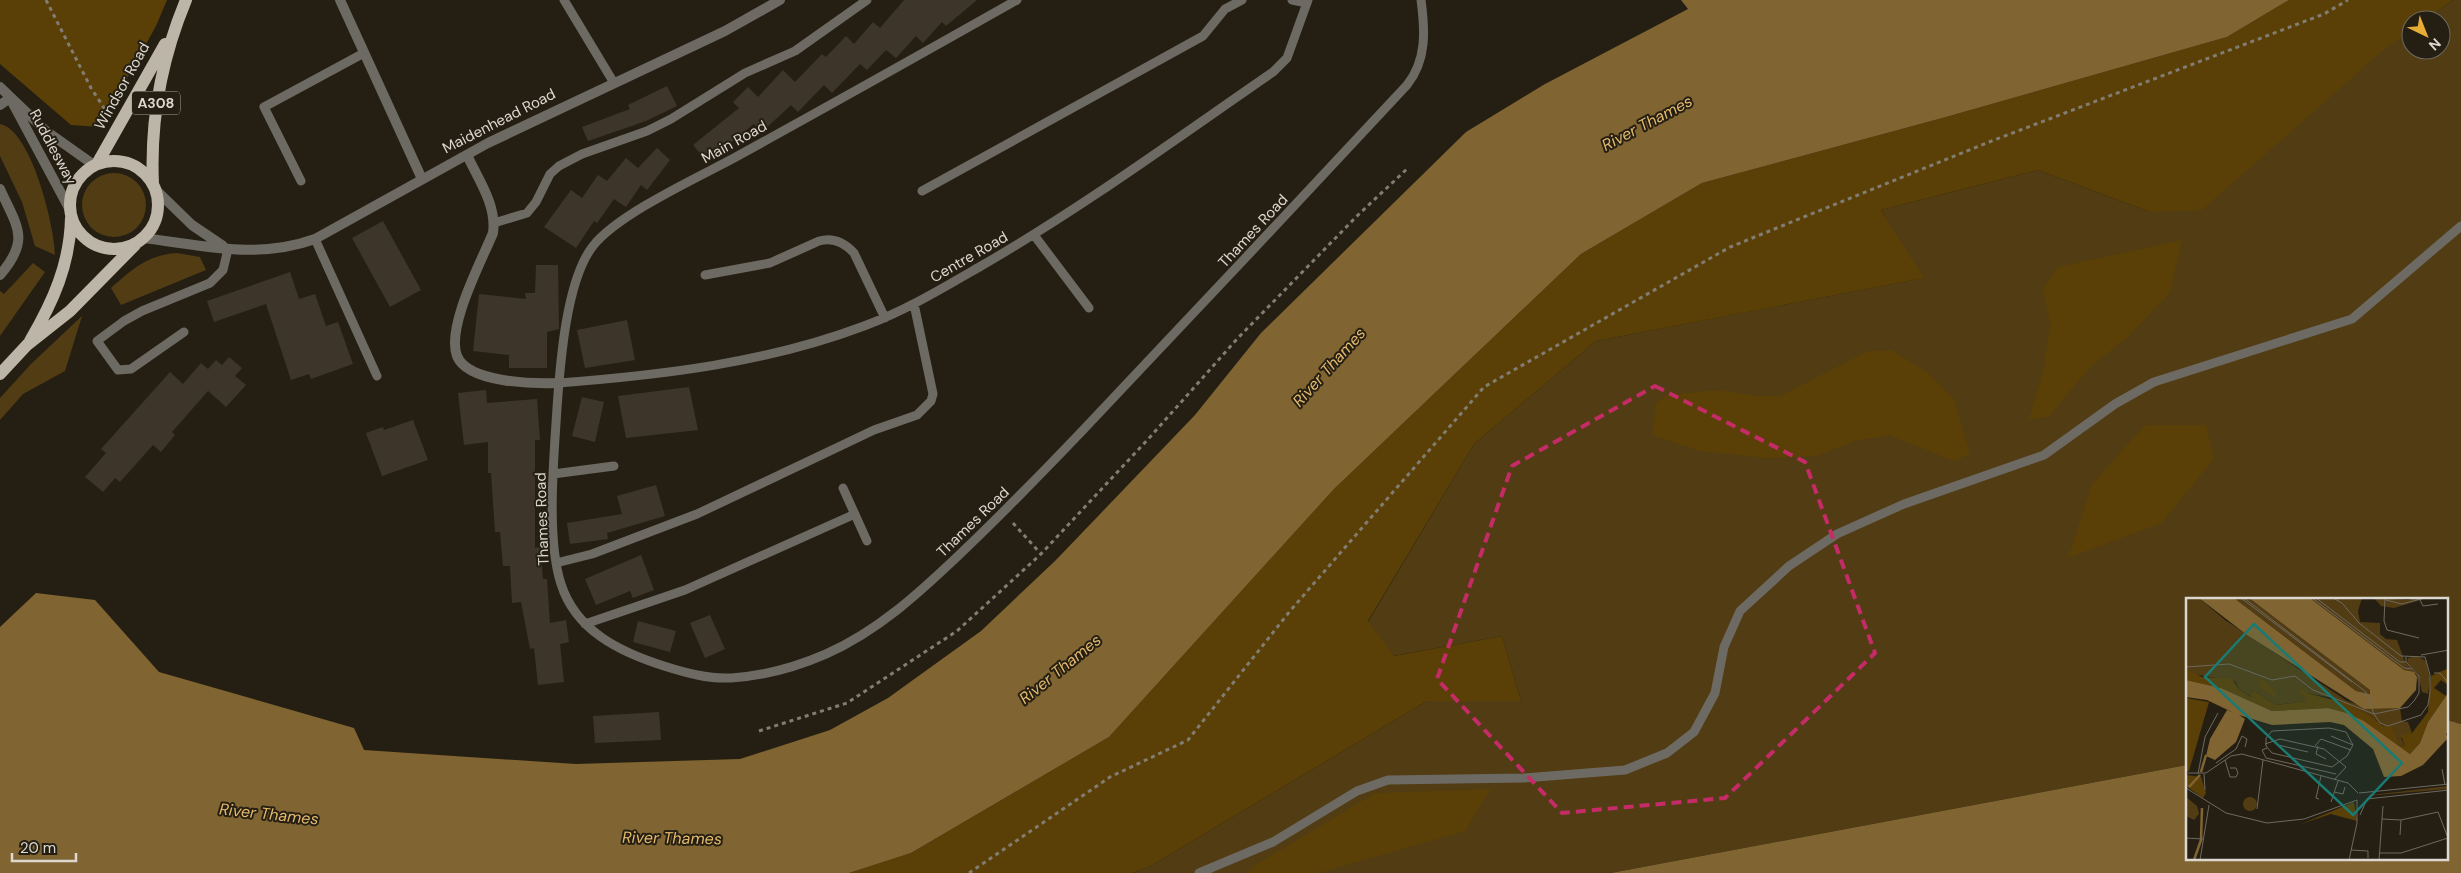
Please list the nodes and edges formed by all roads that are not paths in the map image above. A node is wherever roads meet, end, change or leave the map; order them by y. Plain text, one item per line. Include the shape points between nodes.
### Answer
1 (186, 0) edge
2 (340, 0) edge
3 (564, 0) edge
4 (780, 0) edge
5 (867, 0) edge
6 (1018, 0) edge
7 (1242, 0) edge
8 (1292, 0) edge
9 (1421, 0) edge
10 (1307, 2) edge
11 (176, 24) junction
12 (364, 53) junction
13 (614, 83) junction
14 (0, 87) edge
15 (10, 98) junction
16 (0, 105) edge
17 (467, 155) junction
18 (96, 165) junction
19 (422, 179) junction
20 (301, 181) dead end
21 (155, 187) junction
22 (0, 189) edge
23 (922, 191) dead end
24 (71, 213) junction
25 (494, 223) junction
26 (2461, 226) edge
27 (1034, 235) junction
28 (315, 239) junction
29 (140, 240) junction
30 (228, 249) junction
31 (0, 275) edge
32 (705, 275) dead end
33 (914, 304) junction
34 (1089, 308) dead end
35 (885, 318) junction
36 (184, 332) dead end
37 (27, 346) junction
38 (0, 374) edge
39 (377, 376) dead end
40 (559, 383) junction
41 (614, 466) dead end
42 (553, 474) junction
43 (843, 488) dead end
44 (855, 514) junction
45 (867, 541) dead end
46 (556, 563) junction
47 (585, 624) junction
48 (1199, 873) edge

1 - 11 main road, Windsor Road / A308
2 - 12 street
3 - 13 lane
4 - 13 street, Maidenhead Road via 725,31
5 - 25 lane via 795,50 745,73 671,119 559,166 550,174 527,213
6 - 40 lane, Main Road via 667,195 608,232 590,250 580,272 564,337
7 - 23 lane via 1225,9 1203,36
8 - 10 lane
9 - 47 lane, Thames Road via 1424,46 1418,69 1407,85 1216,291 1003,513 921,590 880,623 829,653 780,670 733,678 697,676 622,651
10 - 27 lane, Centre Road via 1292,47 1277,69
11 - 18 main road, Windsor Road / A308
11 - 21 main road, Windsor Road / A308 via 154,112 152,155
12 - 19 street
12 - 20 lane via 264,106
13 - 17 street, Maidenhead Road
14 - 15 street, Ruddlesway
15 - 16 street
15 - 18 street, Ruddlesway via 56,139
15 - 24 street, Ruddlesway
17 - 19 street, Maidenhead Road
17 - 25 street via 490,203
18 - 21 main road via 117,161 131,164 143,171
18 - 24 main road via 84,172 76,183 71,196
19 - 28 street, Maidenhead Road
21 - 29 main road via 157,217
21 - 30 street via 192,225
22 - 31 street via 20,238 13,258
24 - 29 main road via 84,237 97,246 120,249
24 - 37 main road via 68,252 60,282
25 - 40 street via 462,311 456,354 466,368 488,376 528,383
26 - 48 lane via 2352,318 2154,382 2115,404 2044,455 1896,508 1837,534 1789,566 1740,611 1724,647 1715,693 1694,732 1667,753 1625,770 1524,778 1388,780 1357,792 1273,842
27 - 33 lane, Centre Road
27 - 34 lane
28 - 30 street, Maidenhead Road via 269,250
28 - 39 lane
29 - 30 street, Maidenhead Road
29 - 37 main road via 70,311
30 - 36 lane via 222,270 210,283 142,311 97,341 118,370 131,369
32 - 35 lane via 770,263 819,241 838,241 854,253
33 - 35 lane, Centre Road
33 - 46 lane via 933,386 931,401 917,415 867,434 673,524 592,554
35 - 40 lane, Centre Road via 812,343 737,361 675,372
37 - 38 main road
40 - 42 lane, Thames Road
41 - 42 lane
42 - 46 lane, Thames Road
43 - 44 lane
44 - 45 lane
44 - 47 lane via 684,590
46 - 47 lane, Thames Road via 563,591

